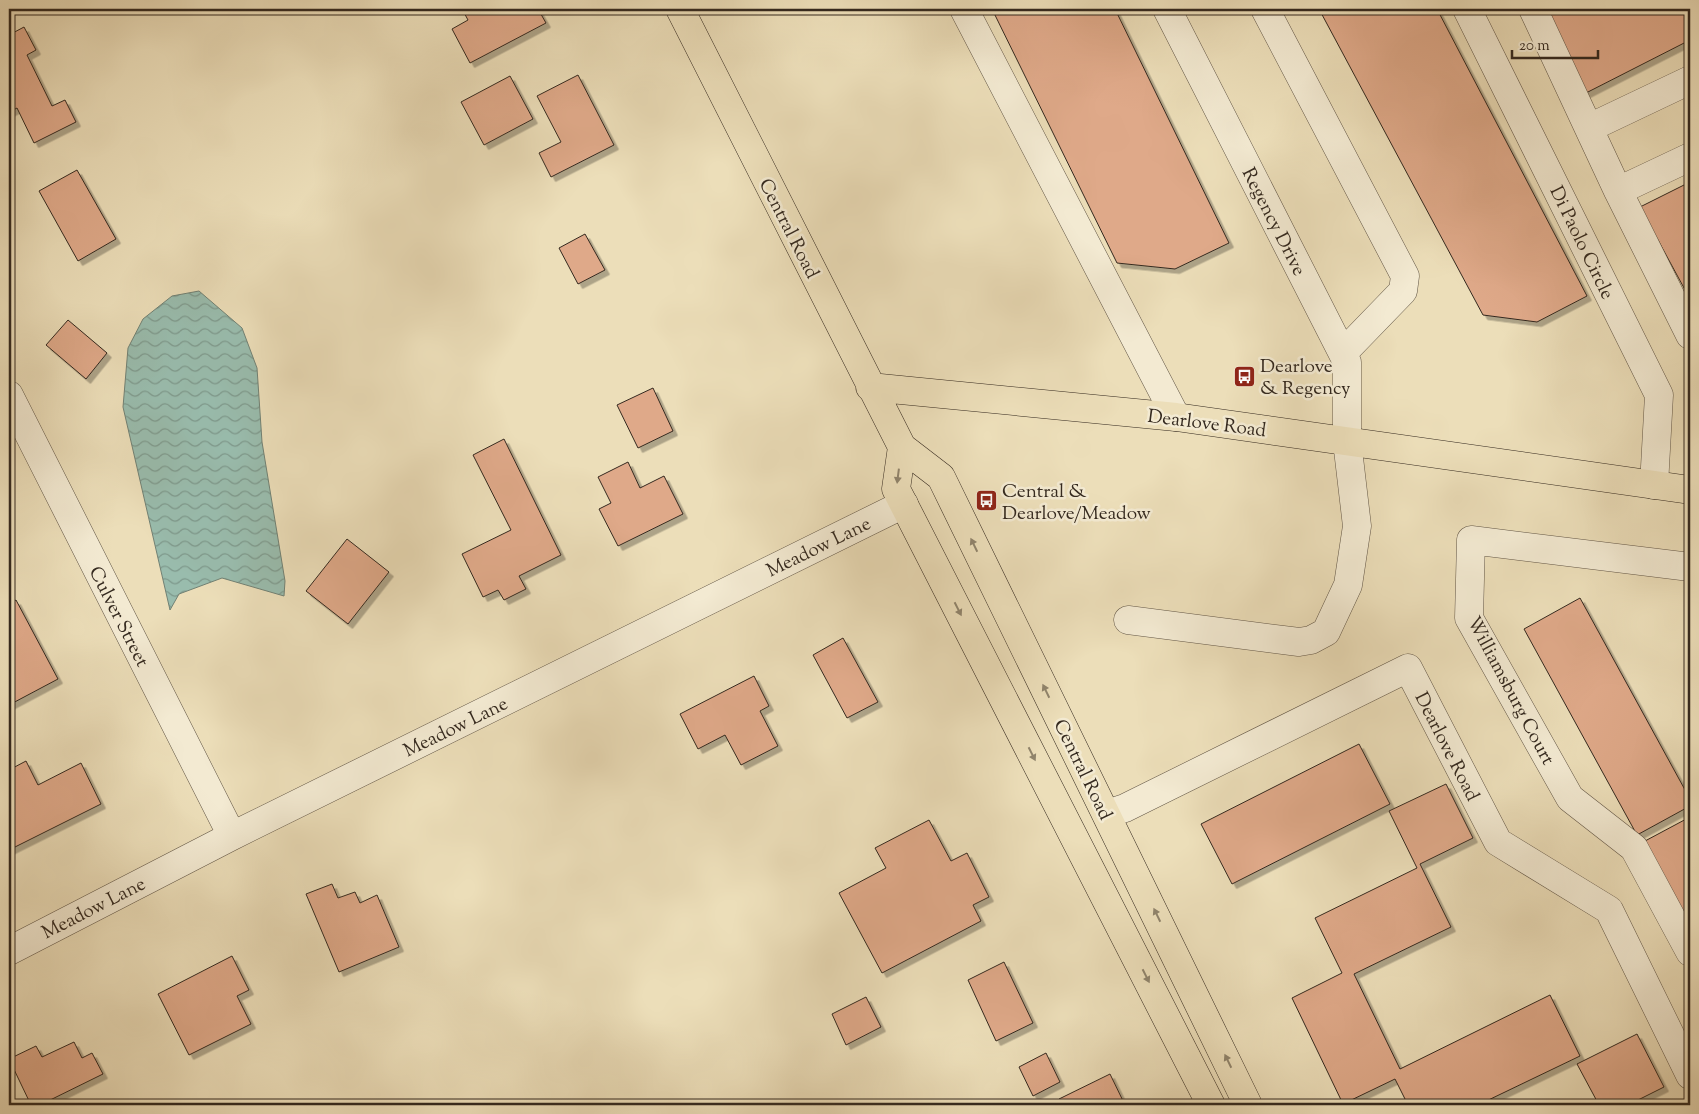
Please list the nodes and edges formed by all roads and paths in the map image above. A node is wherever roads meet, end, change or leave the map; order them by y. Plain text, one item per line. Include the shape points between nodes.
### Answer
1 (680, 9) edge
2 (964, 9) edge
3 (1167, 9) edge
4 (1265, 9) edge
5 (1467, 9) edge
6 (1532, 9) edge
7 (1690, 80) edge
8 (1589, 128) junction
9 (1690, 157) edge
10 (1618, 190) junction
11 (1690, 335) edge
12 (1343, 353) junction
13 (870, 387) junction
14 (9, 395) edge
15 (1176, 417) junction
16 (1347, 441) junction
17 (902, 447) junction
18 (1654, 485) junction
19 (1690, 490) edge
20 (904, 504) junction
21 (1690, 567) edge
22 (1128, 620) dead end
23 (1107, 814) junction
24 (232, 836) junction
25 (9, 951) edge
26 (1690, 952) edge
27 (1690, 1075) edge
28 (1211, 1105) edge
29 (1248, 1105) edge

1 - 13 main road, Central Road
2 - 15 street
3 - 12 street, Regency Drive
4 - 12 street via 1405,276 1403,292
5 - 18 street, Di Paolo Circle via 1659,395
6 - 8 street
7 - 8 street
8 - 10 street
9 - 10 street
10 - 11 street
12 - 16 street, Regency Drive via 1347,362
13 - 15 main road, Dearlove Road
13 - 17 main road, Central Road
14 - 24 street, Culver Street
15 - 16 main road, Dearlove Road
16 - 18 main road, Dearlove Road
16 - 22 street, Regency Drive via 1357,526 1348,585 1326,632 1299,642
17 -> 20 main road, Central Road via 896,489
23 -> 17 main road, Central Road via 941,477
18 - 19 main road, Dearlove Road
20 - 24 street, Meadow Lane
20 -> 28 main road, Central Road
21 - 26 street, Williamsburg Court via 1471,540 1469,618 1570,798 1634,848
23 - 27 street, Dearlove Road via 1126,808 1408,668 1498,842 1609,910
29 -> 23 main road, Central Road
24 - 25 street, Meadow Lane

